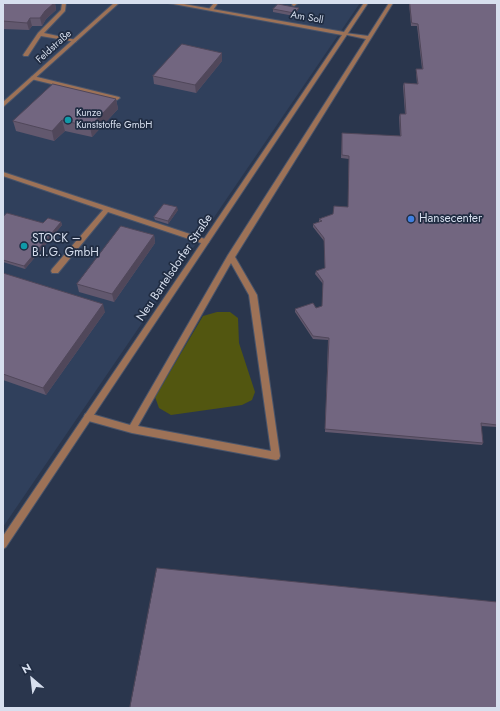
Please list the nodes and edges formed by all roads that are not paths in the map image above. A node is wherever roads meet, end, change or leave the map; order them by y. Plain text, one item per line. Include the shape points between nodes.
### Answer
1 (64, 3) edge
2 (117, 3) edge
3 (170, 3) edge
4 (216, 3) edge
5 (366, 3) edge
6 (391, 3) edge
7 (211, 9) junction
8 (40, 34) junction
9 (345, 34) junction
10 (369, 38) junction
11 (74, 42) junction
12 (26, 54) dead end
13 (33, 78) junction
14 (117, 98) edge
15 (3, 105) edge
16 (3, 174) edge
17 (107, 209) junction
18 (206, 242) junction
19 (231, 257) junction
20 (55, 271) dead end
21 (88, 417) junction
22 (132, 429) junction
23 (6, 534) edge
24 (3, 544) edge

1 - 8 street via 63,10
2 - 11 street, Feldstraße
3 - 7 street, Am Soll
4 - 7 street
5 - 9 street, Neu Bartelsdorfer Straße
6 - 10 street
7 - 9 street, Am Soll
8 - 11 street
8 - 12 street
9 - 10 street, Am Soll
9 - 18 street, Neu Bartelsdorfer Straße
10 - 19 street
11 - 13 street, Feldstraße
13 - 14 street
13 - 15 street, Feldstraße
16 - 17 street
17 - 18 street
17 - 20 street
18 - 21 street, Neu Bartelsdorfer Straße
19 - 22 street
19 - 22 street via 253,295 276,456
21 - 22 street
21 - 23 street, Neu Bartelsdorfer Straße
23 - 24 street, Neu Bartelsdorfer Straße

